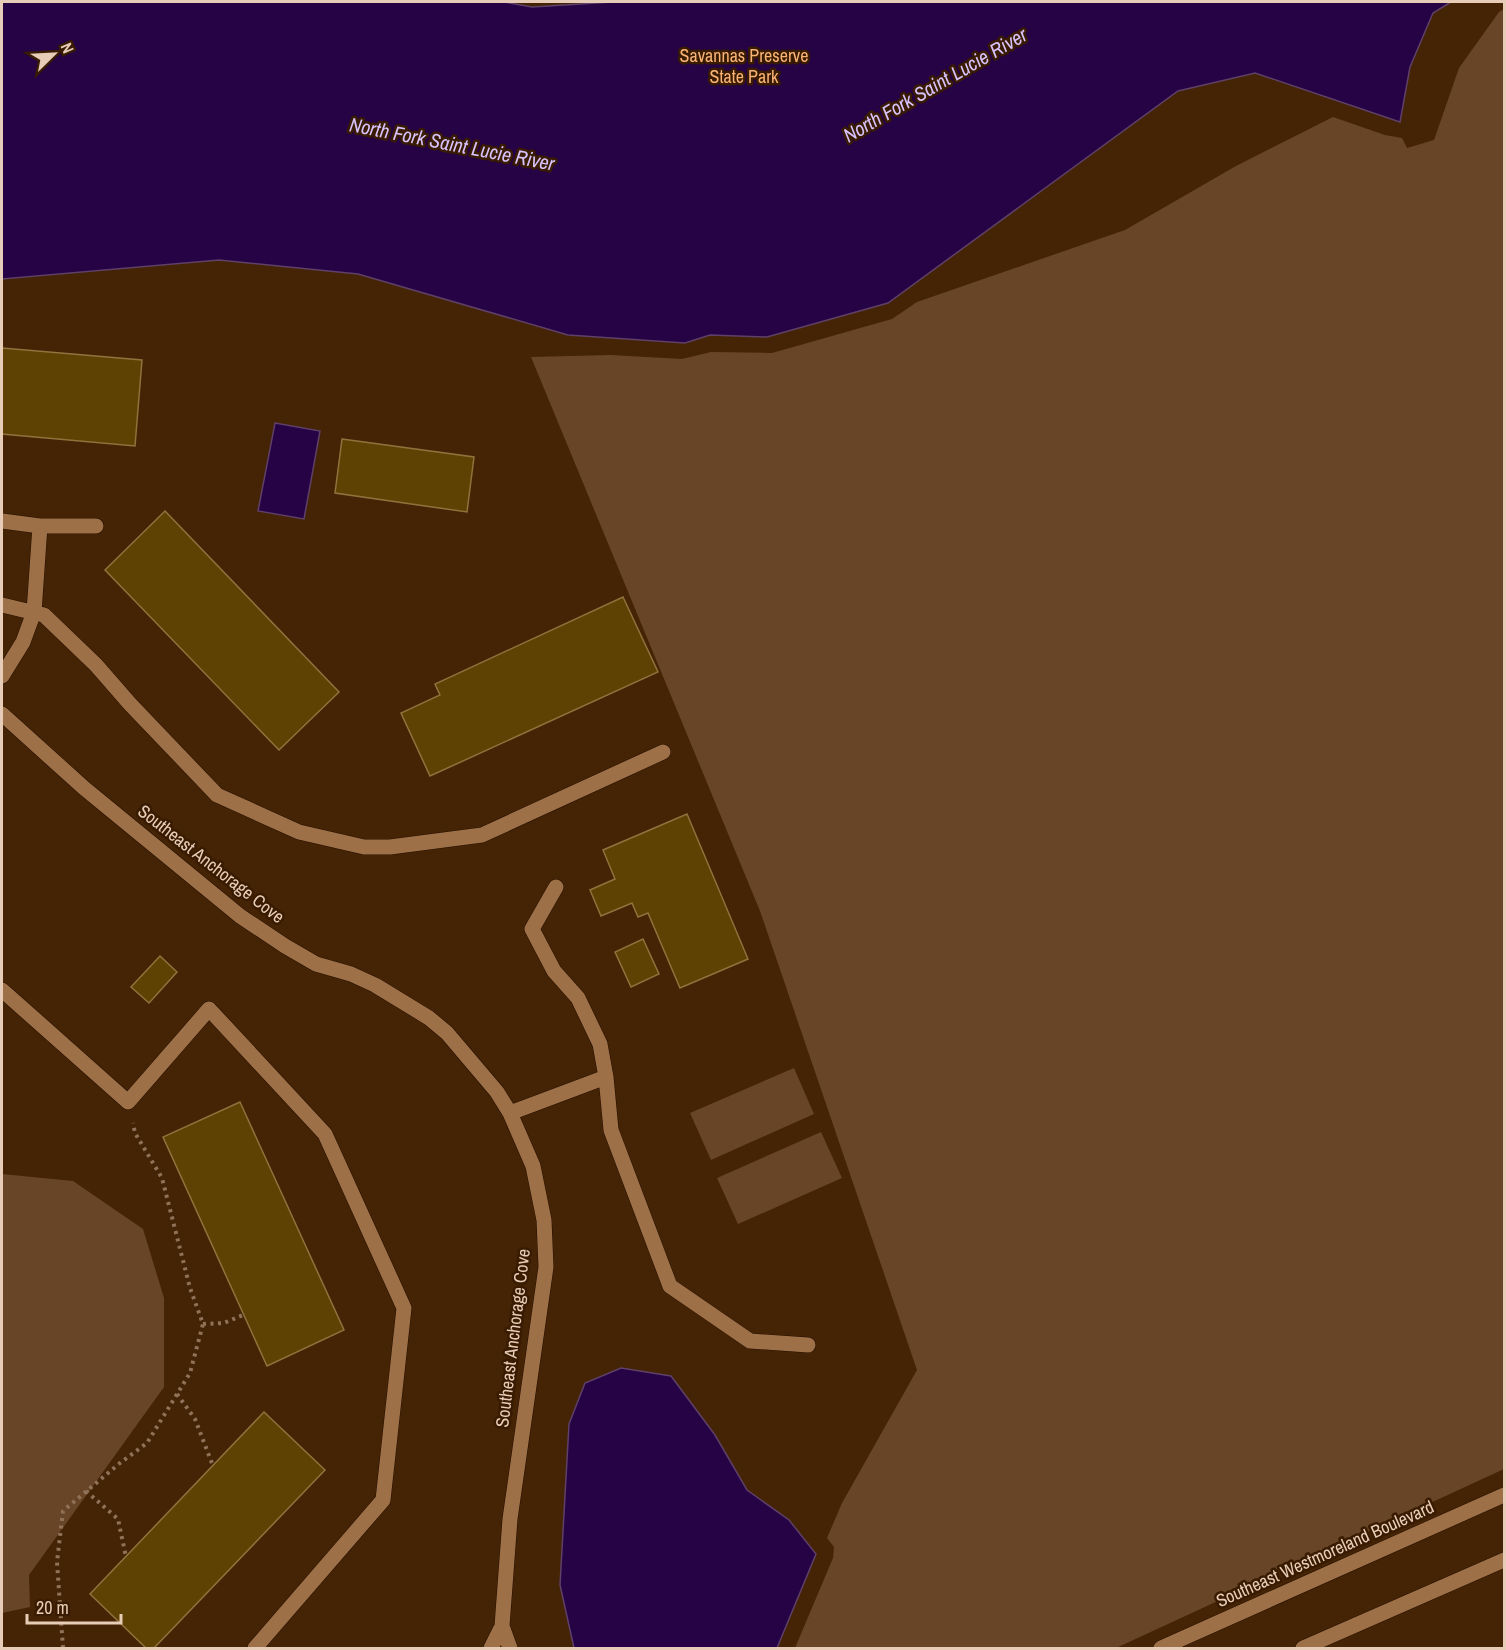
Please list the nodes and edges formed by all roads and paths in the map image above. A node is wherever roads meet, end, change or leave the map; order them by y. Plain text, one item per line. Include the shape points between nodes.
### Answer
1 (2, 521) edge
2 (40, 526) junction
3 (96, 526) dead end
4 (2, 605) edge
5 (34, 612) junction
6 (2, 676) edge
7 (2, 714) edge
8 (663, 752) dead end
9 (556, 887) dead end
10 (2, 990) edge
11 (606, 1077) junction
12 (128, 1102) junction
13 (510, 1113) junction
14 (243, 1315) dead end
15 (203, 1324) junction
16 (808, 1345) dead end
17 (177, 1394) junction
18 (213, 1466) dead end
19 (86, 1491) junction
20 (1504, 1495) edge
21 (126, 1557) dead end
22 (1504, 1560) edge
23 (502, 1626) junction
24 (63, 1648) edge
25 (255, 1648) edge
26 (491, 1648) edge
27 (510, 1648) edge
28 (1161, 1648) edge
29 (1303, 1648) edge

1 - 2 street
2 - 3 street
2 - 5 street
4 - 5 street
5 - 6 street via 23,642
5 - 8 street via 44,615 96,665 217,795 299,832 364,847 482,835
7 - 13 street, Southeast Anchorage Cove via 84,788 240,916 316,964 375,985 429,1018 447,1033
9 - 11 street via 532,929 554,971 578,998 600,1044
10 - 12 street
11 - 13 street
11 - 16 street via 611,1130 670,1286 750,1341
12 - 15 path via 135,1132 162,1178
12 - 25 street via 209,1009 325,1134 404,1308 383,1500
13 - 23 street, Southeast Anchorage Cove via 532,1166 544,1220 546,1267 510,1519
14 - 15 path via 224,1323
15 - 17 path via 190,1373
17 - 18 path via 195,1419
17 - 19 path via 147,1443
19 - 21 path via 118,1519
19 - 24 path via 63,1511 57,1562
20 - 28 street, Southeast Westmoreland Boulevard
22 - 29 street
23 - 26 street
23 - 27 street, Southeast Anchorage Cove

